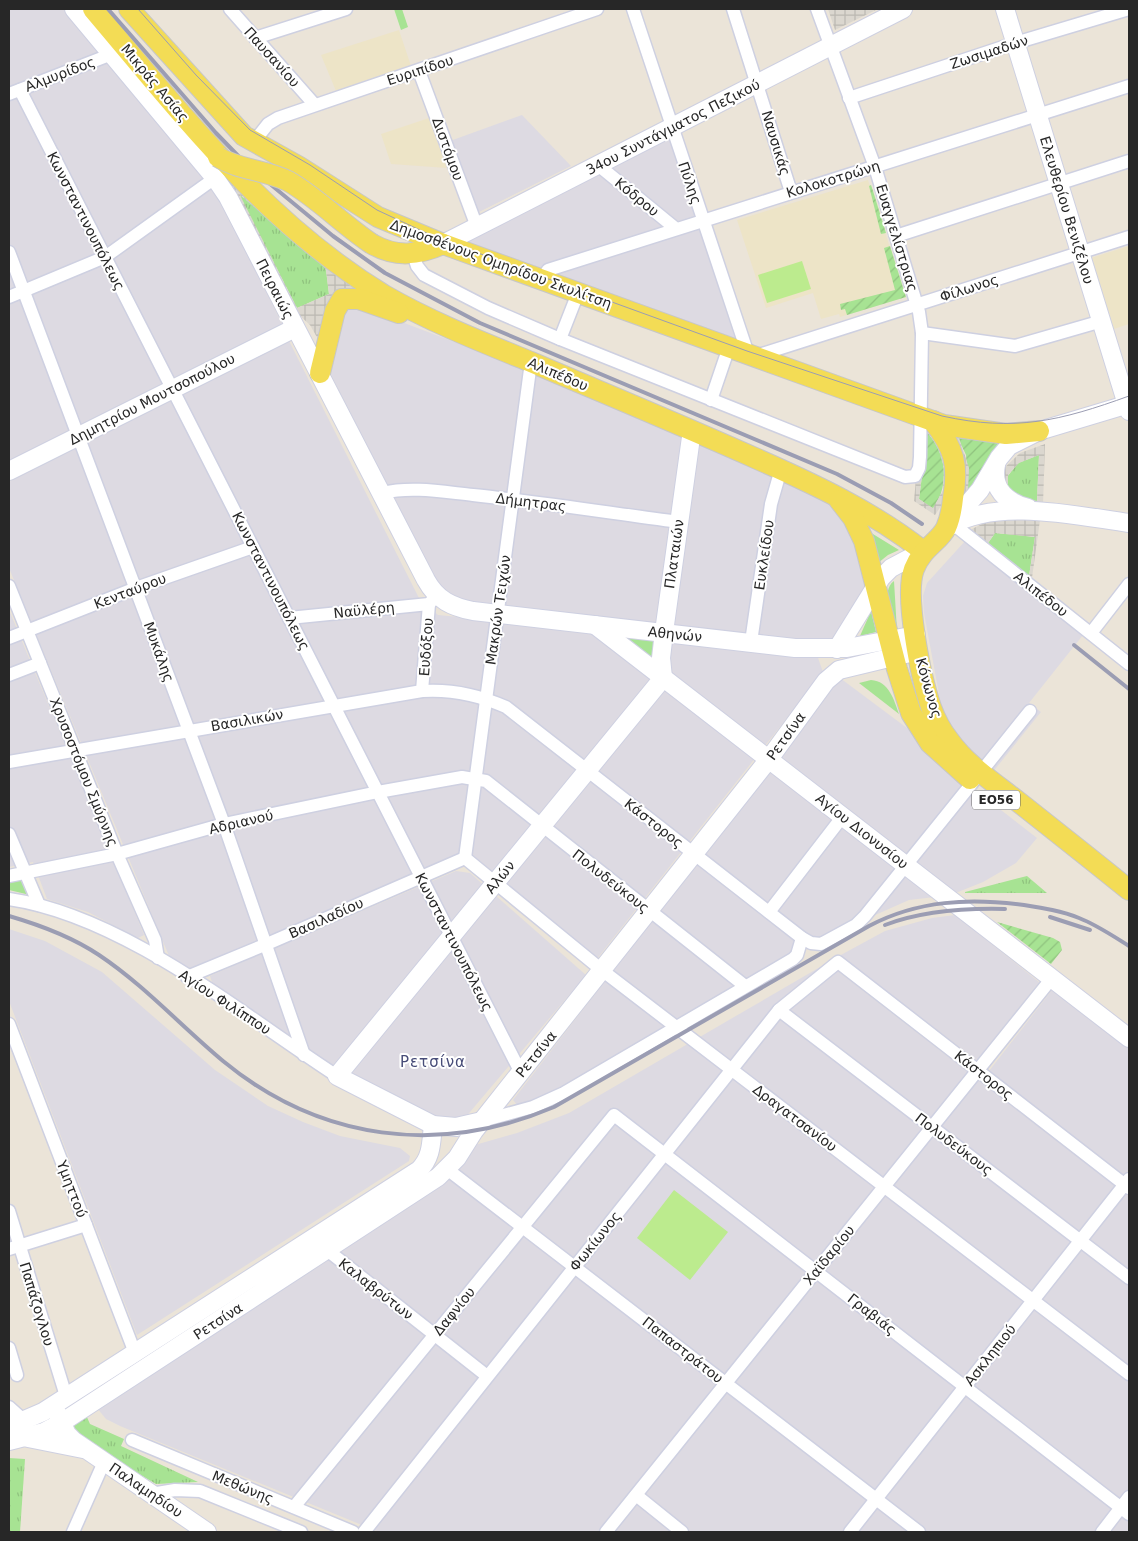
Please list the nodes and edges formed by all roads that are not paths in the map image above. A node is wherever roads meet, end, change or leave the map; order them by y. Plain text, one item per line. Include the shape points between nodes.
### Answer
1 (74, 9) edge
2 (93, 9) edge
3 (129, 9) edge
4 (230, 9) edge
5 (346, 9) edge
6 (597, 9) edge
7 (633, 9) edge
8 (732, 9) edge
9 (817, 9) edge
10 (902, 9) edge
11 (1005, 9) edge
12 (1129, 9) edge
13 (255, 38) junction
14 (1015, 43) junction
15 (830, 46) junction
16 (112, 54) junction
17 (419, 71) junction
18 (756, 84) junction
19 (1129, 86) edge
20 (14, 92) edge
21 (849, 98) junction
22 (314, 104) junction
23 (1038, 114) junction
24 (671, 128) junction
25 (253, 143) junction
26 (218, 157) junction
27 (1129, 161) edge
28 (598, 165) junction
29 (875, 166) junction
30 (214, 178) junction
31 (1059, 182) junction
32 (791, 192) junction
33 (702, 220) junction
34 (476, 227) junction
35 (675, 228) junction
36 (896, 236) junction
37 (1129, 237) edge
38 (443, 244) junction
39 (9, 252) edge
40 (1081, 252) junction
41 (413, 254) junction
42 (105, 257) junction
43 (540, 280) junction
44 (24, 290) junction
45 (578, 293) junction
46 (9, 296) edge
47 (917, 305) junction
48 (1102, 321) junction
49 (295, 328) junction
50 (922, 333) junction
51 (465, 335) junction
52 (560, 339) junction
53 (729, 348) junction
54 (750, 355) junction
55 (531, 362) junction
56 (320, 373) junction
57 (173, 389) junction
58 (711, 400) junction
59 (1129, 406) edge
60 (927, 419) junction
61 (692, 430) junction
62 (1039, 431) junction
63 (78, 436) junction
64 (996, 465) junction
65 (781, 469) junction
66 (9, 471) edge
67 (382, 493) junction
68 (832, 493) junction
69 (512, 499) junction
70 (1040, 512) junction
71 (679, 522) junction
72 (1129, 522) edge
73 (949, 527) junction
74 (253, 547) junction
75 (923, 551) junction
76 (1129, 584) edge
77 (876, 585) junction
78 (9, 586) edge
79 (136, 588) junction
80 (433, 600) junction
81 (497, 614) junction
82 (289, 618) junction
83 (595, 625) junction
84 (27, 632) junction
85 (664, 632) junction
86 (1091, 633) junction
87 (9, 638) edge
88 (751, 642) junction
89 (917, 643) junction
90 (892, 648) junction
91 (837, 649) junction
92 (40, 663) junction
93 (1129, 664) edge
94 (9, 675) edge
95 (664, 678) junction
96 (422, 691) junction
97 (486, 698) junction
98 (334, 705) junction
99 (1030, 711) dead end
100 (188, 731) junction
101 (75, 751) junction
102 (769, 759) junction
103 (9, 762) edge
104 (587, 771) junction
105 (977, 777) junction
106 (475, 778) junction
107 (378, 792) junction
108 (843, 816) junction
109 (224, 824) junction
110 (542, 826) junction
111 (9, 834) edge
112 (117, 854) junction
113 (694, 854) junction
114 (465, 858) junction
115 (907, 866) junction
116 (25, 872) junction
117 (9, 876) edge
118 (421, 876) junction
119 (496, 883) junction
120 (1129, 890) edge
121 (9, 899) edge
122 (39, 904) junction
123 (1129, 906) edge
124 (649, 911) junction
125 (769, 912) junction
126 (451, 936) junction
127 (802, 938) junction
128 (267, 944) junction
129 (158, 958) junction
130 (838, 962) joint
131 (603, 971) junction
132 (187, 977) junction
133 (1052, 978) junction
134 (745, 986) junction
135 (779, 1010) junction
136 (9, 1024) edge
137 (676, 1026) junction
138 (1129, 1038) edge
139 (13, 1048) edge
140 (304, 1055) junction
141 (732, 1069) junction
142 (978, 1071) junction
143 (521, 1073) junction
144 (337, 1076) junction
145 (614, 1115) joint
146 (482, 1121) junction
147 (433, 1125) junction
148 (932, 1127) junction
149 (664, 1154) junction
150 (447, 1169) junction
151 (1128, 1184) edge
152 (885, 1186) junction
153 (9, 1211) edge
154 (86, 1225) junction
155 (523, 1227) junction
156 (313, 1238) junction
157 (1081, 1241) junction
158 (14, 1247) edge
159 (327, 1250) junction
160 (574, 1267) junction
161 (816, 1271) junction
162 (1129, 1278) edge
163 (1033, 1300) junction
164 (435, 1335) junction
165 (9, 1348) edge
166 (135, 1352) junction
167 (1129, 1374) edge
168 (17, 1375) dead end
169 (487, 1376) junction
170 (726, 1384) junction
171 (965, 1387) junction
172 (60, 1401) junction
173 (9, 1408) edge
174 (61, 1423) junction
175 (19, 1427) edge
176 (132, 1440) dead end
177 (9, 1441) edge
178 (84, 1449) junction
179 (104, 1462) junction
180 (151, 1494) junction
181 (636, 1495) junction
182 (876, 1499) junction
183 (1127, 1506) edge
184 (294, 1507) junction
185 (280, 1528) edge
186 (72, 1532) edge
187 (207, 1532) edge
188 (301, 1532) edge
189 (353, 1532) edge
190 (364, 1532) edge
191 (606, 1532) edge
192 (682, 1532) edge
193 (850, 1532) edge
194 (919, 1532) edge
195 (1102, 1532) edge

1 - 16 main road, Πειραιώς
2 - 26 main road, Μικράς Ασίας
3 - 25 main road, Δημοσθένους Ομηρίδου Σκυλίτση via 232,126
4 - 13 street, Παυσανίου
5 - 13 street
6 - 17 street, Ευριπίδου
7 - 24 street, Πύλης
8 - 18 street, Ναυσικάς
9 - 15 street, Ευαγγελίστριας
10 - 15 main road, 34ου Συντάγματος Πεζικού
11 - 14 main road, Ελευθερίου Βενιζέλου
12 - 14 street, Ζωσιμαδών
13 - 22 street, Παυσανίου
14 - 21 street, Ζωσιμαδών
14 - 23 main road, Ελευθερίου Βενιζέλου
15 - 18 main road, 34ου Συντάγματος Πεζικού
15 - 21 street, Ευαγγελίστριας
16 - 20 street, Αλμυρίδος
16 - 30 main road, Πειραιώς
17 - 22 street, Ευριπίδου
17 - 34 street, Διστόμου
18 - 24 main road, 34ου Συντάγματος Πεζικού
18 - 32 street, Ναυσικάς
19 - 23 street, Κολοκοτρώνη
20 - 42 street, Κωνσταντινουπόλεως
21 - 29 street, Ευαγγελίστριας
22 - 25 street, Ευριπίδου via 272,121
23 - 29 street, Κολοκοτρώνη
23 - 31 main road, Ελευθερίου Βενιζέλου
24 - 28 main road, 34ου Συντάγματος Πεζικού
24 - 33 street, Πύλης
25 - 38 main road, Δημοσθένους Ομηρίδου Σκυλίτση via 298,166 378,217
26 - 41 main road, bridge via 294,184 372,244 394,253
26 - 51 main road, Αλιπέδου via 274,211 354,274 386,295
27 - 31 street
28 - 34 main road, 34ου Συντάγματος Πεζικού
28 - 35 street, Κόδρου
29 - 32 street, Κολοκοτρώνη
29 - 36 street, Ευαγγελίστριας
30 - 42 street
30 - 49 main road, Πειραιώς via 228,197
31 - 36 street
31 - 40 main road, Ελευθερίου Βενιζέλου
32 - 33 street, Κολοκοτρώνη
33 - 35 street, Κολοκοτρώνη
33 - 54 street, Πύλης
34 - 38 main road, 34ου Συντάγματος Πεζικού
35 - 43 street, Κολοκοτρώνη via 548,270
36 - 47 street, Ευαγγελίστριας
37 - 40 street, Φίλωνος
38 - 41 main road
38 - 43 main road, Δημοσθένους Ομηρίδου Σκυλίτση
39 - 44 street, Μυκάλης
40 - 47 street, Φίλωνος
40 - 48 main road, Ελευθερίου Βενιζέλου
41 - 52 street via 420,270 431,280
42 - 44 street
42 - 57 street, Κωνσταντινουπόλεως
43 - 45 main road, Δημοσθένους Ομηρίδου Σκυλίτση
44 - 46 street
44 - 63 street, Μυκάλης
45 - 52 street
45 - 53 main road, Δημοσθένους Ομηρίδου Σκυλίτση
47 - 50 street, Ευαγγελίστριας
47 - 54 street, Φίλωνος via 759,355
48 - 50 street via 1015,346
48 - 59 main road, Ελευθερίου Βενιζέλου
49 - 56 main road, Πειραιώς
49 - 57 main road, Δημητρίου Μουτσοπούλου
50 - 60 street, Ευαγγελίστριας
51 - 55 main road, Αλιπέδου
51 - 56 main road via 359,299 346,298 336,306
52 - 58 street
53 - 54 main road, Δημοσθένους Ομηρίδου Σκυλίτση
53 - 58 street
54 - 60 main road, Δημοσθένους Ομηρίδου Σκυλίτση
55 - 61 main road, Αλιπέδου
55 - 69 street, Μακρών Τειχών
56 - 67 main road, Πειραιώς
57 - 63 main road, Δημητρίου Μουτσοπούλου
57 - 74 street, Κωνσταντινουπόλεως
58 - 60 street, Ευαγγελίστριας via 911,478 918,473
59 - 62 main road
60 - 62 main road, Δημοσθένους Ομηρίδου Σκυλίτση via 990,433
60 - 73 main road via 948,442 956,468
61 - 65 main road, Αλιπέδου
61 - 71 main road, Πλαταιών
62 - 64 main road via 1009,446
63 - 66 main road, Δημητρίου Μουτσοπούλου
63 - 79 street, Μυκάλης
64 - 70 main road via 996,484 1003,496 1015,505
64 - 73 main road
65 - 68 main road, Αλιπέδου
65 - 88 street, Ευκλείδου via 771,504
67 - 69 street, Δήμητρας via 416,490
67 - 80 main road, Πειραιώς
68 - 75 main road, Αλιπέδου via 895,530
68 - 77 main road, Κόνωνος via 860,531
69 - 71 street, Δήμητρας
69 - 81 street, Μακρών Τειχών
70 - 72 main road
70 - 73 main road via 998,512
71 - 85 main road, Πλαταιών
73 - 75 main road
73 - 86 street, Αλιπέδου
74 - 79 street, Κενταύρου
74 - 82 street, Κωνσταντινουπόλεως
75 - 77 main road via 891,568
75 - 89 main road, Κόνωνος via 909,589
76 - 86 street
77 - 90 main road, Κόνωνος
77 - 91 main road
78 - 84 street, Χρυσοστόμου Σμύρνης
79 - 84 street, Κενταύρου
79 - 100 street, Μυκάλης
80 - 81 main road, Αθηνών via 457,608
80 - 82 street, Ναϋλέρη
80 - 96 street, Ευδόξου
81 - 83 main road, Αθηνών
81 - 97 street, Μακρών Τειχών
82 - 98 street, Κωνσταντινουπόλεως
83 - 85 main road, Αθηνών
83 - 95 main road, Αγίου Διονυσίου
84 - 87 street, Κενταύρου
84 - 92 street, Χρυσοστόμου Σμύρνης
85 - 88 main road, Αθηνών
85 - 95 main road, Πλαταιών via 661,658
86 - 93 street, Αλιπέδου
88 - 91 main road, Αθηνών
89 - 90 main road, Αθηνών
89 - 105 main road, Κόνωνος / ΕΟ56 via 936,720
90 - 91 main road, Αθηνών
90 - 102 main road, Ρετσίνα via 832,674
90 - 105 main road, Κόνωνος / ΕΟ56 via 906,700 920,729 938,752
92 - 94 street
92 - 101 street, Χρυσοστόμου Σμύρνης
95 - 102 main road, Αγίου Διονυσίου
95 - 104 main road, Αλών
96 - 97 street, Βασιλικών via 438,690
96 - 98 street, Βασιλικών
97 - 104 street, Κάστορος via 506,707
97 - 106 street, Μακρών Τειχών
98 - 100 street, Βασιλικών
98 - 107 street, Κωνσταντινουπόλεως
99 - 105 street
100 - 101 street, Βασιλικών
100 - 109 street, Μυκάλης
101 - 103 street, Βασιλικών
101 - 112 street, Χρυσοστόμου Σμύρνης
102 - 108 main road, Αγίου Διονυσίου
102 - 113 main road, Ρετσίνα
104 - 110 main road, Αλών
104 - 113 street, Κάστορος
105 - 115 street
105 - 120 main road, Κόνωνος / ΕΟ56
105 - 123 main road, Κόνωνος / ΕΟ56
106 - 107 street, Αδριανού via 462,777
106 - 110 street, Πολυδεύκους via 486,781
106 - 114 street, Μακρών Τειχών
107 - 109 street, Αδριανού
107 - 118 street, Κωνσταντινουπόλεως
108 - 115 main road, Αγίου Διονυσίου
108 - 125 street
109 - 112 street, Αδριανού
109 - 128 street, Μυκάλης
110 - 119 main road, Αλών
110 - 124 street, Πολυδεύκους
111 - 116 street
112 - 116 street, Αδριανού
112 - 129 street, Χρυσοστόμου Σμύρνης via 155,940
113 - 124 main road, Ρετσίνα
113 - 125 street, Κάστορος
114 - 118 street, Βασιλαδίου
114 - 119 street, Δραγατσανίου
115 - 127 street via 856,925 821,944
115 - 133 main road, Αγίου Διονυσίου
116 - 117 street, Αδριανού
116 - 122 street
118 - 126 street, Κωνσταντινουπόλεως
118 - 128 street, Βασιλαδίου
119 - 126 main road, Αλών
119 - 131 street, Δραγατσανίου
121 - 122 street, Αγίου Φιλίππου
122 - 129 street, Αγίου Φιλίππου via 102,928
124 - 131 main road, Ρετσίνα
124 - 134 street, Πολυδεύκους
125 - 127 street, Κάστορος
126 - 143 street, Κωνσταντινουπόλεως
126 - 144 main road, Αλών
127 - 134 street via 793,959
128 - 132 street, Βασιλαδίου
128 - 140 street, Μυκάλης
129 - 132 street, Αγίου Φιλίππου
130 - 135 street, Φωκίωνος
130 - 142 street, Κάστορος
131 - 137 street, Δραγατσανίου
131 - 143 main road, Ρετσίνα
132 - 140 street, Αγίου Φιλίππου
133 - 138 main road, Αγίου Διονυσίου
133 - 142 street, Χαϊδαρίου
134 - 137 street
135 - 141 street, Φωκίωνος
135 - 148 street, Πολυδεύκους
136 - 139 street, Υμηττού
137 - 141 street, Δραγατσανίου
137 - 146 street via 547,1101
139 - 154 street, Υμηττού
140 - 144 street, Αγίου Φιλίππου
141 - 149 street, Φωκίωνος
141 - 152 street, Δραγατσανίου
142 - 148 street, Χαϊδαρίου
142 - 151 street, Κάστορος
143 - 146 main road, Ρετσίνα
144 - 147 main road, Αγίου Φιλίππου
145 - 149 street, Γραβιάς
145 - 155 street, Δαφνίου
146 - 147 main road via 456,1127
146 - 150 main road, Ρετσίνα
147 - 156 main road, Ρετσίνα via 431,1150 418,1170
148 - 152 street, Χαϊδαρίου
148 - 157 street, Πολυδεύκους
149 - 160 street, Φωκίωνος
149 - 161 street, Γραβιάς
150 - 155 street, Παπαστράτου
150 - 159 main road, Ρετσίνα
151 - 157 street, Ασκληπιού
152 - 161 street, Χαϊδαρίου
152 - 163 street, Δραγατσανίου
153 - 158 street, Παπάζογλου
154 - 158 street
154 - 166 street, Υμηττού
155 - 160 street, Παπαστράτου
155 - 164 street, Δαφνίου
156 - 159 street, Καλαβρύτων
156 - 166 main road, Ρετσίνα
157 - 162 street, Πολυδεύκους
157 - 163 street, Ασκληπιού
158 - 172 street, Παπάζογλου
159 - 164 street, Καλαβρύτων
159 - 174 main road, Ρετσίνα
160 - 169 street, Φωκίωνος
160 - 170 street, Παπαστράτου
161 - 170 street, Χαϊδαρίου
161 - 171 street, Γραβιάς
163 - 167 street, Δραγατσανίου
163 - 171 street, Ασκληπιού
164 - 169 street, Καλαβρύτων
164 - 184 street, Δαφνίου
165 - 168 street
166 - 172 main road, Ρετσίνα
169 - 190 street, Φωκίωνος
170 - 181 street, Χαϊδαρίου
170 - 182 street, Παπαστράτου
171 - 182 street, Ασκληπιού
171 - 183 street, Γραβιάς
172 - 174 main road, Παλαμηδίου
172 - 175 main road, Ρετσίνα
173 - 175 street
174 - 175 main road, Ρετσίνα via 44,1432
174 - 178 main road, Παλαμηδίου via 67,1434
175 - 177 main road
175 - 178 main road, Παλαμηδίου
176 - 184 street, Μεθώνης
178 - 179 main road, Παλαμηδίου
179 - 180 main road, Παλαμηδίου
179 - 186 street
180 - 185 street, Μεθώνης via 175,1490 200,1491
180 - 187 main road, Παλαμηδίου
181 - 191 street, Χαϊδαρίου
181 - 192 street
182 - 193 street, Ασκληπιού
182 - 194 street, Παπαστράτου
183 - 195 street
184 - 189 street, Μεθώνης
185 - 188 street, Μεθώνης

